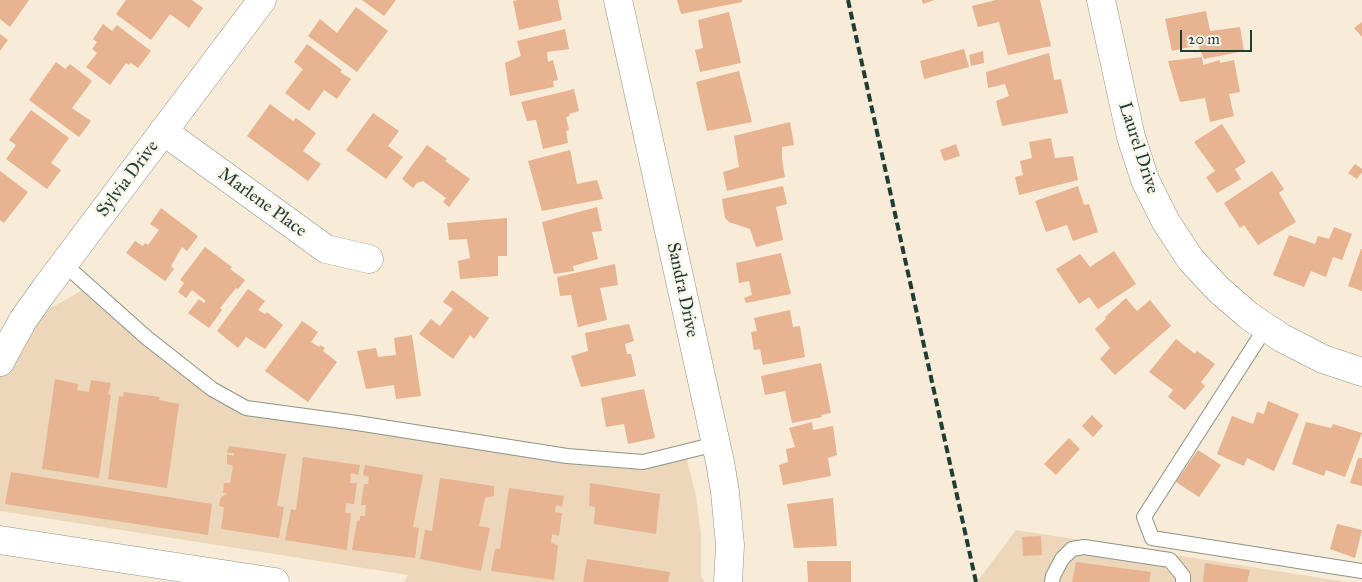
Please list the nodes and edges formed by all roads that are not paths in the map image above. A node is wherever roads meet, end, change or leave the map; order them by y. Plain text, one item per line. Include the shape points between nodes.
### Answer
1 (262, 0) edge
2 (618, 0) edge
3 (1101, 0) edge
4 (163, 131) junction
5 (369, 259) dead end
6 (64, 264) junction
7 (1266, 327) junction
8 (4, 346) edge
9 (1362, 372) edge
10 (716, 444) junction
11 (0, 540) edge
12 (1362, 570) edge
13 (275, 582) edge
14 (728, 582) edge
15 (1052, 582) edge
16 (1183, 582) edge

1 - 4 street, Sylvia Drive
2 - 10 street, Sandra Drive
3 - 7 street, Laurel Drive via 1131,137 1145,180 1166,222 1191,260 1218,289 1248,316
4 - 5 street, Marlene Place via 326,249
4 - 6 street, Sylvia Drive
6 - 8 street, Sylvia Drive
6 - 10 lane via 147,338 212,389 246,408 568,456 643,462
7 - 9 street, Laurel Drive via 1323,359
7 - 12 lane via 1144,516 1152,538
10 - 14 street, Sandra Drive via 730,545
11 - 13 street
15 - 16 lane via 1062,559 1072,549 1084,547 1170,560

